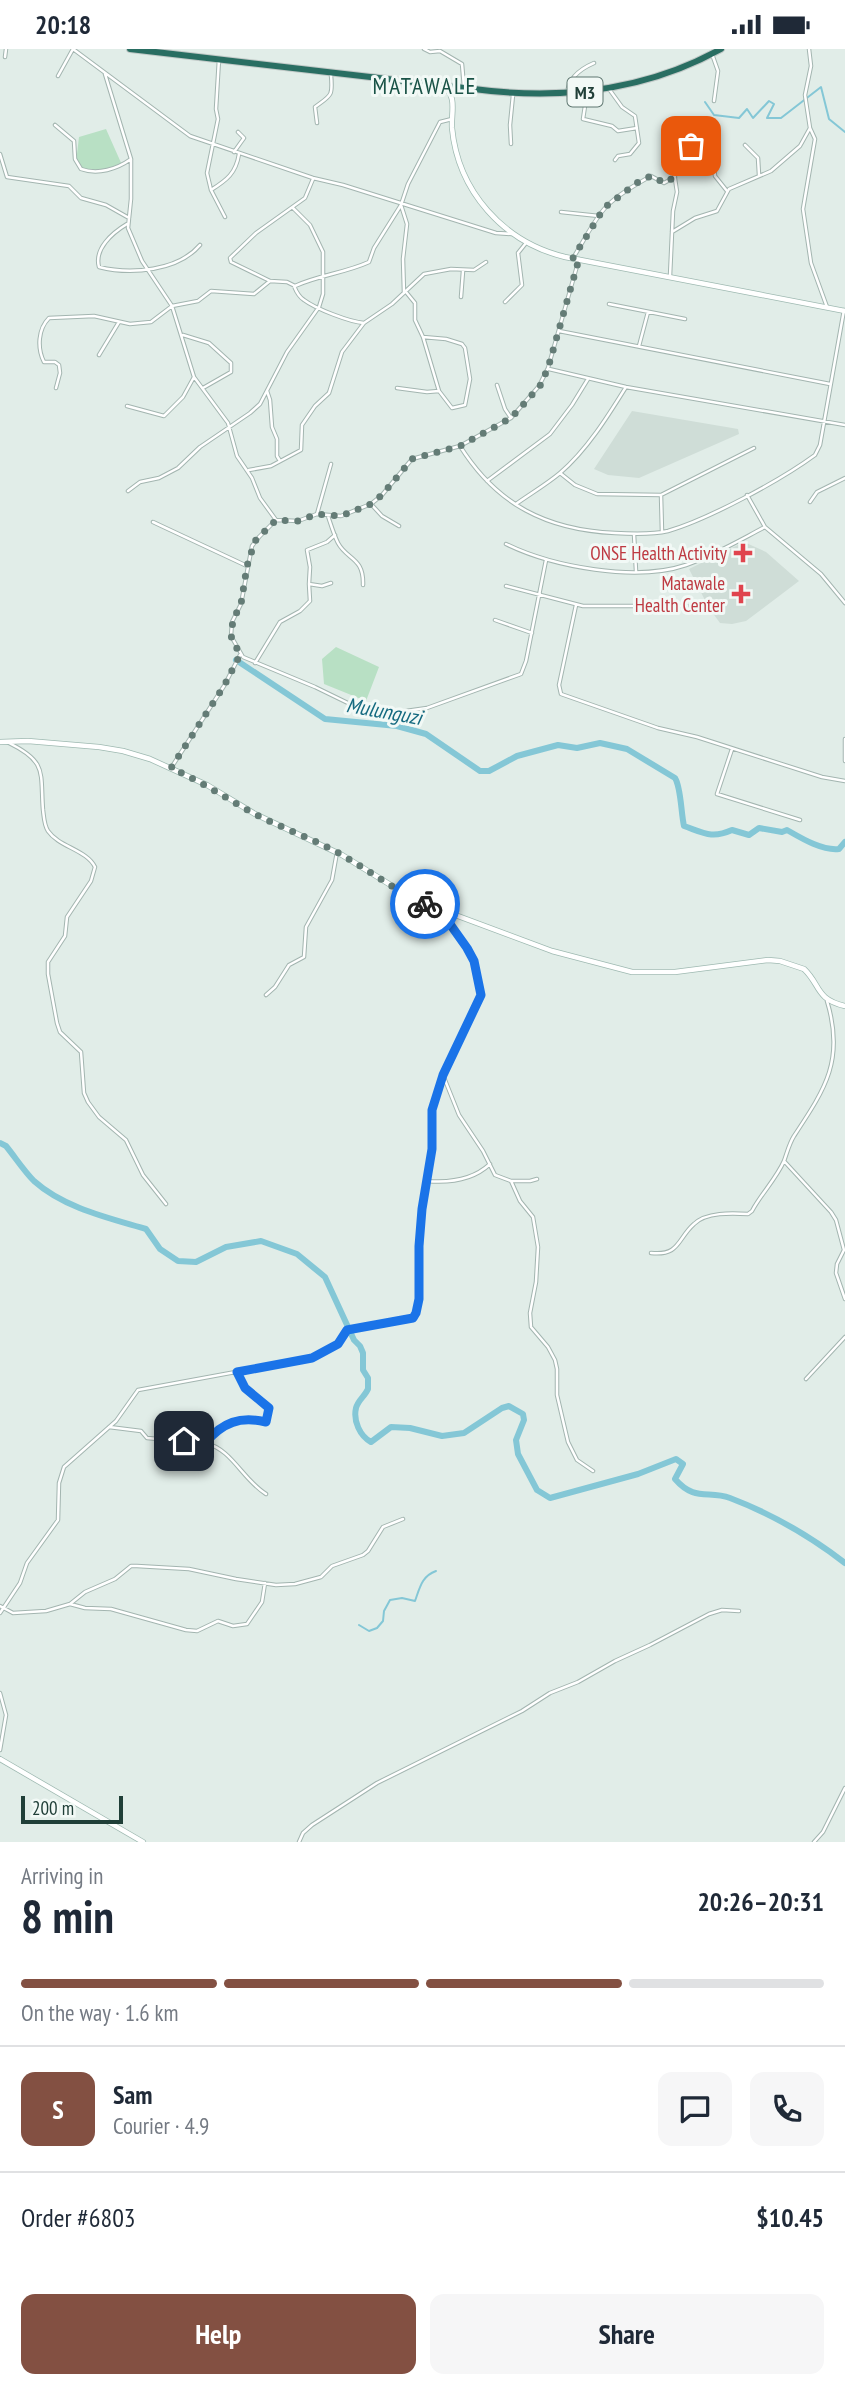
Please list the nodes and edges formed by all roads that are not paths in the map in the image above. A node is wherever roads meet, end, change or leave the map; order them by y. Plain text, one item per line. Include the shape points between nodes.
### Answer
1 (6, 49) edge
2 (132, 49) edge
3 (424, 49) edge
4 (721, 49) edge
5 (809, 49) edge
6 (712, 54) junction
7 (5, 57) dead end
8 (219, 59) junction
9 (594, 63) dead end
10 (331, 71) junction
11 (105, 74) junction
12 (58, 76) dead end
13 (442, 85) junction
14 (464, 87) junction
15 (609, 89) junction
16 (513, 93) junction
17 (567, 94) junction
18 (453, 96) junction
19 (714, 101) dead end
20 (452, 119) junction
21 (317, 123) dead end
22 (55, 125) dead end
23 (637, 128) junction
24 (810, 128) junction
25 (239, 132) dead end
26 (511, 144) dead end
27 (745, 145) dead end
28 (214, 146) junction
29 (691, 146) dead end
30 (234, 152) junction
31 (0, 154) edge
32 (239, 154) junction
33 (713, 157) dead end
34 (131, 159) junction
35 (615, 160) dead end
36 (759, 176) junction
37 (675, 177) junction
38 (313, 178) junction
39 (211, 190) junction
40 (727, 191) junction
41 (401, 205) junction
42 (293, 208) junction
43 (561, 212) dead end
44 (599, 216) junction
45 (225, 217) dead end
46 (129, 218) junction
47 (127, 224) junction
48 (672, 232) junction
49 (512, 234) junction
50 (526, 243) junction
51 (200, 246) dead end
52 (576, 259) junction
53 (486, 262) dead end
54 (148, 270) junction
55 (463, 271) junction
56 (324, 276) junction
57 (670, 276) junction
58 (270, 281) junction
59 (294, 286) junction
60 (405, 292) junction
61 (461, 297) dead end
62 (505, 302) dead end
63 (609, 304) dead end
64 (172, 306) junction
65 (319, 307) junction
66 (827, 307) junction
67 (648, 311) junction
68 (844, 311) edge
69 (685, 319) dead end
70 (119, 322) junction
71 (365, 323) junction
72 (559, 331) junction
73 (183, 335) junction
74 (423, 337) junction
75 (639, 347) junction
76 (99, 355) dead end
77 (548, 368) junction
78 (194, 377) junction
79 (588, 379) junction
80 (830, 384) junction
81 (497, 385) dead end
82 (203, 387) junction
83 (626, 387) junction
84 (56, 388) dead end
85 (397, 388) dead end
86 (267, 391) junction
87 (439, 391) junction
88 (127, 406) dead end
89 (511, 418) junction
90 (824, 422) junction
91 (845, 425) edge
92 (230, 427) junction
93 (460, 446) junction
94 (754, 448) dead end
95 (280, 461) junction
96 (331, 464) dead end
97 (248, 471) junction
98 (560, 473) junction
99 (845, 478) edge
100 (486, 481) junction
101 (128, 491) dead end
102 (661, 495) junction
103 (747, 495) junction
104 (810, 502) dead end
105 (371, 504) junction
106 (516, 504) junction
107 (317, 514) junction
108 (328, 516) junction
109 (276, 520) junction
110 (153, 521) dead end
111 (399, 526) dead end
112 (765, 527) junction
113 (662, 532) junction
114 (634, 534) junction
115 (335, 535) junction
116 (506, 544) dead end
117 (547, 560) junction
118 (247, 566) junction
119 (636, 571) junction
120 (309, 583) junction
121 (331, 583) dead end
122 (363, 585) dead end
123 (506, 586) dead end
124 (539, 596) junction
125 (845, 603) edge
126 (576, 605) junction
127 (687, 605) dead end
128 (495, 620) dead end
129 (532, 633) junction
130 (240, 655) junction
131 (255, 663) junction
132 (845, 739) edge
133 (3, 741) edge
134 (732, 750) junction
135 (845, 761) edge
136 (171, 768) junction
137 (845, 781) edge
138 (800, 820) dead end
139 (337, 852) junction
140 (440, 910) junction
141 (266, 995) dead end
142 (825, 998) junction
143 (845, 1006) edge
144 (443, 1075) junction
145 (784, 1161) junction
146 (490, 1164) junction
147 (537, 1179) dead end
148 (427, 1181) junction
149 (511, 1181) junction
150 (166, 1204) dead end
151 (651, 1253) dead end
152 (845, 1299) edge
153 (845, 1337) edge
154 (237, 1372) junction
155 (806, 1379) dead end
156 (109, 1427) junction
157 (205, 1443) junction
158 (593, 1471) dead end
159 (266, 1494) dead end
160 (402, 1519) dead end
161 (265, 1583) junction
162 (70, 1604) junction
163 (1, 1610) edge
164 (739, 1611) dead end
165 (0, 1693) edge
166 (0, 1750) edge
167 (0, 1759) edge
168 (845, 1788) edge
169 (143, 1842) edge
170 (299, 1842) edge
171 (814, 1842) edge

1 - 7 street
2 - 8 highway, M3
3 - 14 street via 440,51 462,64
4 - 6 highway, M3
5 - 24 street via 805,95
6 - 15 highway, M3 via 667,74
6 - 19 street via 718,71
8 - 10 highway, M3
8 - 28 street
9 - 17 street via 575,75
10 - 13 highway, M3
10 - 21 street via 332,92 315,107
11 - 12 street via 73,49
11 - 28 street via 183,132
11 - 34 street
13 - 14 highway, M3
13 - 18 street
14 - 16 highway, M3
14 - 18 street
15 - 17 highway, M3
15 - 23 street via 622,107 635,115
16 - 17 highway, M3
16 - 26 street
17 - 23 street via 585,106 585,120 618,131
18 - 20 street
20 - 41 street via 440,122
20 - 49 street via 457,154 470,187
22 - 34 street via 74,141 81,169 98,172
23 - 35 street via 639,145
24 - 36 street via 787,159
24 - 66 street via 815,139 803,209 811,263
25 - 30 street via 244,138
27 - 36 street via 758,157
28 - 30 street
28 - 39 street via 207,173
29 - 37 street
30 - 32 street
31 - 46 street via 7,177 69,186 81,198
32 - 38 street
32 - 39 street via 230,177
33 - 40 street via 715,176
34 - 46 street
36 - 40 street
37 - 44 street via 664,183 652,176 642,179
37 - 48 street
38 - 41 street
38 - 42 street via 306,196
39 - 45 street
40 - 48 street via 718,211
41 - 49 street
41 - 56 street via 369,262
41 - 60 street via 407,224
42 - 56 street via 310,225 323,252
42 - 58 street via 229,258
43 - 44 street
44 - 52 street
46 - 47 street
47 - 54 street
47 - 54 street via 110,237 97,264 103,269
48 - 57 street
49 - 50 street
50 - 52 street
50 - 62 street via 518,253 522,285
51 - 54 street via 176,262
52 - 57 street
52 - 72 street
53 - 55 street via 478,269
54 - 64 street
55 - 60 street via 427,273
55 - 61 street
56 - 59 street
56 - 65 street
57 - 66 street
58 - 59 street
58 - 64 street via 254,293 211,291 198,301
59 - 65 street via 301,298
60 - 71 street
60 - 74 street via 415,302 415,320
63 - 67 street
64 - 70 street via 151,322
64 - 73 street
65 - 71 street
65 - 86 street via 287,352
66 - 68 street
67 - 69 street
67 - 75 street
68 - 80 street
70 - 76 street
70 - 84 street via 85,316 54,317 45,322 40,353 44,362 59,365
71 - 95 street via 342,352 329,393 302,425 301,450
72 - 75 street
72 - 77 street
73 - 78 street
73 - 82 street via 209,343 231,363 231,372
74 - 87 street
74 - 87 street via 456,341 468,357 465,405 452,408
75 - 80 street
77 - 79 street
77 - 89 street via 540,386
78 - 82 street
78 - 88 street via 164,416
79 - 83 street
79 - 100 street via 550,434
80 - 90 street
81 - 89 street
82 - 92 street
83 - 90 street
83 - 98 street
85 - 87 street
86 - 92 street via 260,404
86 - 95 street
89 - 93 street
90 - 91 street
90 - 103 street via 815,455
92 - 97 street via 234,450
92 - 101 street via 178,468
93 - 100 street
93 - 105 street via 412,459
94 - 102 street
95 - 97 street
96 - 107 street
97 - 109 street
98 - 102 street via 597,494
98 - 106 street
99 - 104 street via 817,492
100 - 106 street
102 - 113 street
103 - 112 street
103 - 113 street
105 - 108 street
105 - 111 street
106 - 114 street via 579,531
107 - 108 street
107 - 109 street via 298,521
108 - 115 street
109 - 118 street via 255,541
110 - 118 street
112 - 119 street via 687,565
112 - 125 street via 821,574
113 - 114 street
114 - 119 street
115 - 120 street via 307,550
115 - 122 street via 360,568
116 - 117 street
117 - 119 street via 580,568
117 - 124 street
118 - 130 street via 231,636
120 - 121 street
120 - 131 street via 310,601 280,622
123 - 124 street
124 - 126 street
124 - 129 street
126 - 127 street
126 - 134 street via 561,694
128 - 129 street
129 - 131 street via 519,676 427,708 387,714 354,706
130 - 131 street
130 - 136 street
132 - 135 street
133 - 136 street via 123,751
133 - 150 street via 26,753 41,770 48,831 95,865 91,881 66,917 65,936 48,960 57,1023 81,1052 84,1093 90,1108 125,1140 143,1175
134 - 137 street
134 - 138 street via 717,794
136 - 139 street
139 - 140 street
139 - 141 street via 332,880 306,927 304,957 287,966
140 - 142 street via 541,947 628,972 675,972 775,960 804,969
140 - 144 street via 471,955 481,991
142 - 143 street
142 - 145 street via 834,1033 833,1070
144 - 146 street via 459,1115
144 - 148 street via 431,1112
145 - 151 street via 748,1214 700,1220 674,1249
145 - 152 street via 836,1220 844,1247 836,1273
146 - 148 street via 460,1181
146 - 149 street via 496,1176
147 - 149 street
148 - 154 street via 415,1316 347,1330 338,1344 312,1358
149 - 158 street via 533,1217 538,1247 531,1327 555,1360 557,1395 568,1441 577,1460
153 - 155 street
154 - 156 street via 139,1389
154 - 157 street via 245,1388 269,1408 266,1422 241,1419
156 - 157 street via 141,1431 147,1438 168,1443
156 - 163 street via 64,1467 58,1520
157 - 159 street via 224,1451
160 - 161 street via 383,1527 366,1553 332,1566 321,1577 289,1585
161 - 162 street via 189,1569 131,1566
161 - 162 street via 262,1602 247,1624 214,1622 194,1631
162 - 163 street via 41,1613
164 - 170 street via 709,1614 401,1770 312,1825
165 - 166 street via 6,1715
167 - 169 street
168 - 171 street

